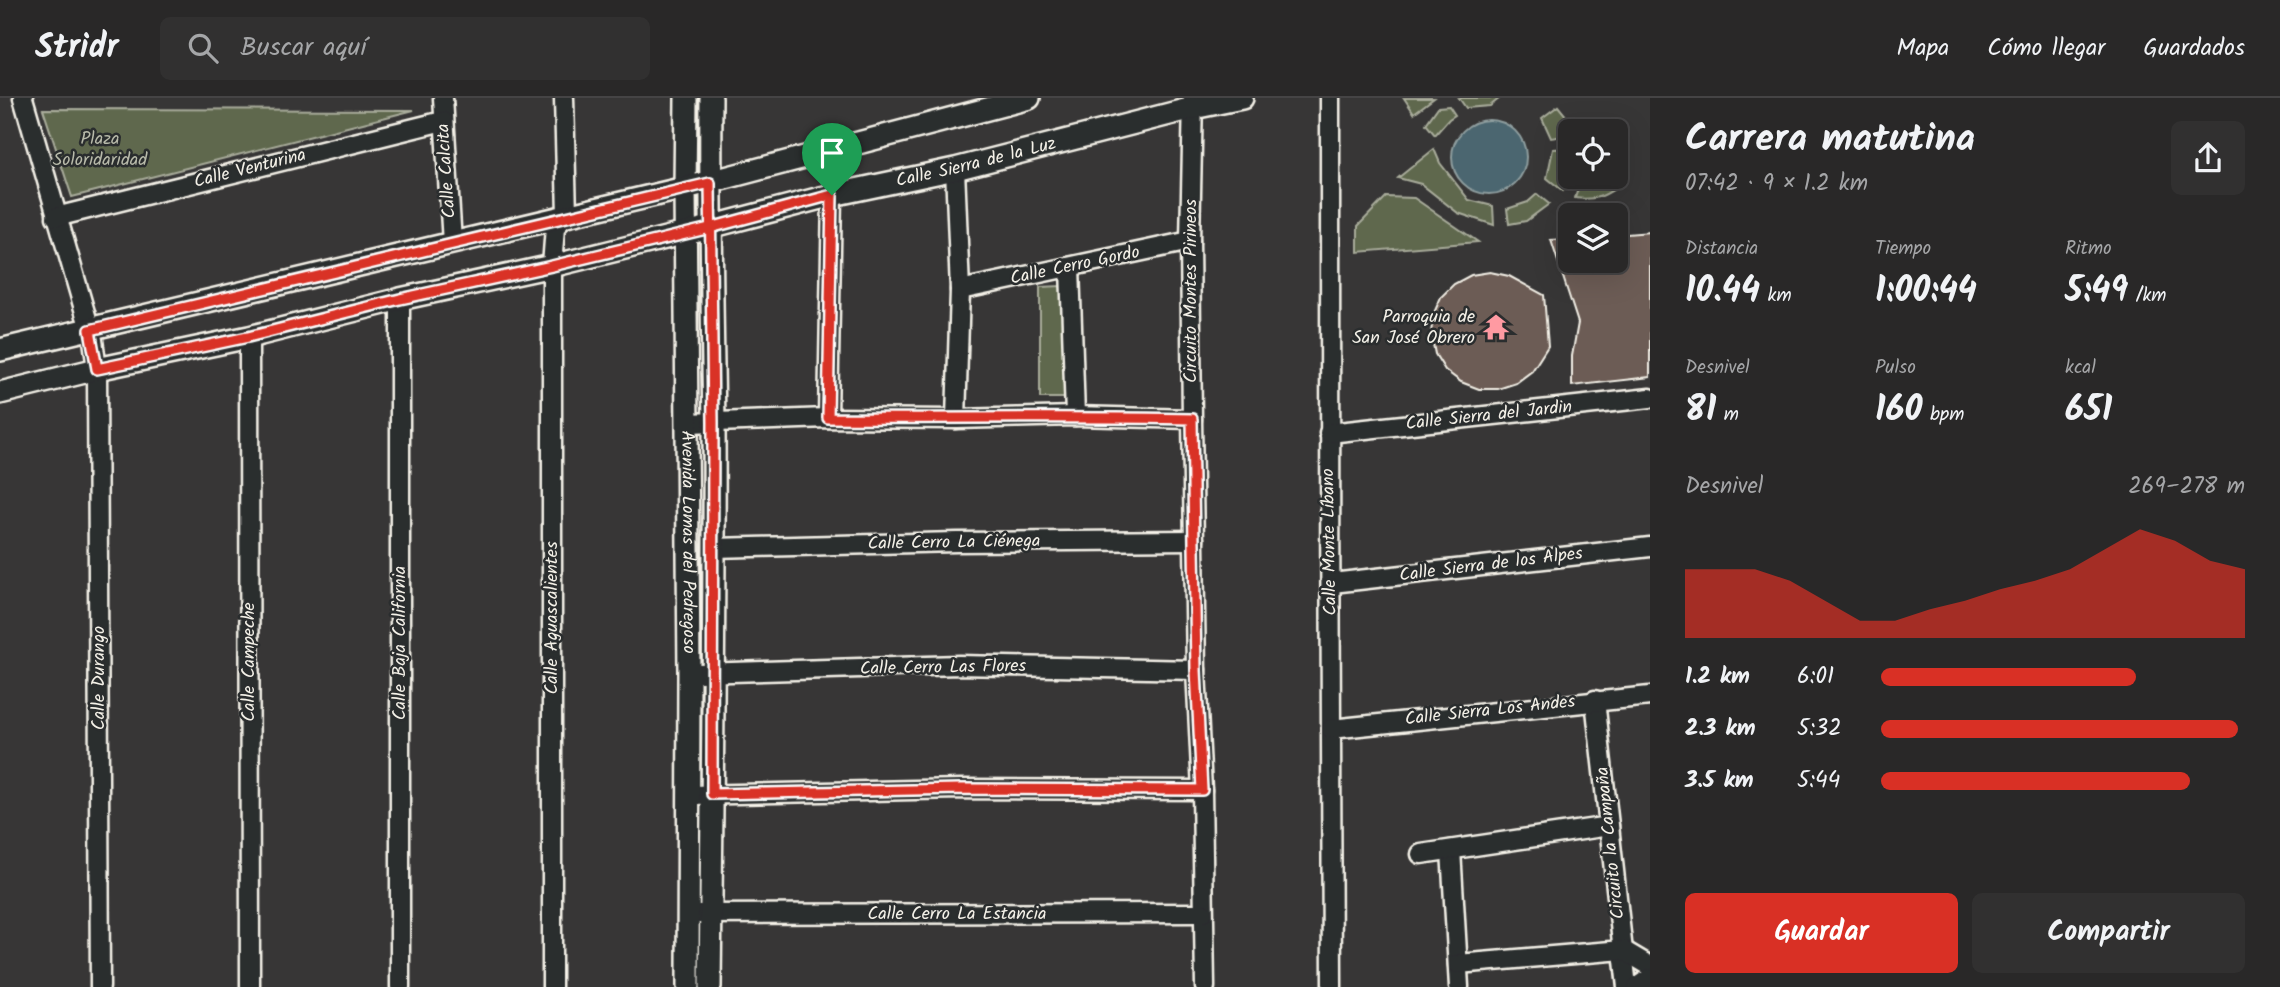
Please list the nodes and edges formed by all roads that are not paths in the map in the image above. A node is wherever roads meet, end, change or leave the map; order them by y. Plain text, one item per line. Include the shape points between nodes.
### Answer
1 (23, 98) edge
2 (443, 98) edge
3 (564, 98) edge
4 (686, 98) edge
5 (711, 98) edge
6 (1029, 98) edge
7 (1241, 98) edge
8 (1330, 98) edge
9 (1193, 103) edge
10 (443, 121) junction
11 (955, 169) junction
12 (710, 183) junction
13 (685, 188) junction
14 (832, 195) junction
15 (56, 217) junction
16 (561, 221) junction
17 (710, 222) junction
18 (687, 226) junction
19 (1190, 242) junction
20 (452, 243) junction
21 (552, 258) junction
22 (1070, 267) junction
23 (960, 290) junction
24 (400, 299) junction
25 (248, 337) junction
26 (94, 348) junction
27 (0, 350) edge
28 (0, 393) edge
29 (1650, 398) edge
30 (1075, 416) junction
31 (828, 418) junction
32 (956, 419) junction
33 (1192, 419) junction
34 (713, 422) junction
35 (688, 423) junction
36 (1329, 433) junction
37 (1194, 540) junction
38 (1650, 547) edge
39 (713, 548) junction
40 (1332, 583) junction
41 (1196, 670) junction
42 (714, 672) junction
43 (689, 673) junction
44 (1650, 695) edge
45 (1595, 700) junction
46 (1331, 729) junction
47 (1202, 790) junction
48 (712, 794) junction
49 (689, 795) junction
50 (1609, 826) junction
51 (1451, 850) junction
52 (1422, 854) dead end
53 (1203, 913) junction
54 (688, 915) junction
55 (711, 915) junction
56 (1623, 950) junction
57 (1458, 964) junction
58 (1650, 966) edge
59 (1650, 978) edge
60 (100, 987) edge
61 (250, 987) edge
62 (400, 987) edge
63 (552, 987) edge
64 (688, 987) edge
65 (710, 987) edge
66 (1205, 987) edge
67 (1332, 987) edge
68 (1460, 987) edge
69 (1627, 987) edge
70 (1637, 987) edge

1 - 15 street, Calle Durango
2 - 10 street, Calle Calcita
3 - 16 street, Calle Aguascalientes
4 - 13 street, Avenida Lomas del Pedregoso
5 - 12 street, Avenida Lomas del Pedregoso
6 - 12 street
7 - 9 street, Calle Sierra de la Luz
8 - 36 street, Calle Monte Líbano
9 - 11 street, Calle Sierra de la Luz
9 - 19 street, Circuito Montes Pirineos
10 - 15 street, Calle Venturina
10 - 20 street, Calle Calcita
11 - 14 street, Calle Sierra de la Luz
11 - 23 street
12 - 13 street
12 - 17 street, Avenida Lomas del Pedregoso
13 - 16 street
13 - 18 street, Avenida Lomas del Pedregoso
14 - 17 street, Calle Sierra de la Luz
14 - 31 street
15 - 26 street, Calle Durango
16 - 20 street
16 - 21 street, Calle Aguascalientes
17 - 18 street, Calle Sierra de la Luz
17 - 34 street, Avenida Lomas del Pedregoso
18 - 21 street, Calle Sierra de la Luz
18 - 35 street, Avenida Lomas del Pedregoso
19 - 22 street, Calle Cerro Gordo
19 - 33 street, Circuito Montes Pirineos
20 - 26 street
21 - 24 street, Calle Sierra de la Luz
21 - 63 street, Calle Aguascalientes
22 - 23 street, Calle Cerro Gordo
22 - 30 street
23 - 32 street
24 - 25 street, Calle Sierra de la Luz
24 - 62 street, Calle Baja California
25 - 26 street, Calle Sierra de la Luz
25 - 61 street, Calle Campeche
26 - 27 street
26 - 28 street
26 - 60 street, Calle Durango
29 - 36 street, Calle Sierra del Jardin
30 - 32 street
30 - 33 street
31 - 32 street
31 - 34 street
33 - 37 street, Circuito Montes Pirineos
34 - 35 street
34 - 39 street, Avenida Lomas del Pedregoso
35 - 43 street, Avenida Lomas del Pedregoso
36 - 40 street, Calle Monte Líbano
37 - 39 street, Calle Cerro La Ciénega
37 - 41 street, Circuito Montes Pirineos
38 - 40 street, Calle Sierra de los Alpes
39 - 42 street, Avenida Lomas del Pedregoso
40 - 46 street, Calle Monte Líbano
41 - 42 street, Calle Cerro Las Flores via 959,665
41 - 47 street, Circuito Montes Pirineos
42 - 43 street, Calle Cerro Las Flores
42 - 48 street, Avenida Lomas del Pedregoso
43 - 49 street, Avenida Lomas del Pedregoso
44 - 45 street, Calle Sierra Los Andes
45 - 46 street, Calle Sierra Los Andes
45 - 50 street, Circuito la Campaña
46 - 67 street, Calle Monte Líbano
47 - 48 street
47 - 53 street, Circuito Montes Pirineos
48 - 49 street
48 - 55 street, Avenida Lomas del Pedregoso
49 - 54 street, Avenida Lomas del Pedregoso
50 - 51 street
50 - 56 street, Circuito la Campaña
51 - 52 street
51 - 57 street
53 - 55 street, Calle Cerro La Estancia
53 - 66 street, Circuito Montes Pirineos
54 - 55 street, Calle Cerro La Estancia
54 - 64 street, Avenida Lomas del Pedregoso
55 - 65 street, Avenida Lomas del Pedregoso
56 - 57 street
56 - 58 street
56 - 69 street, Circuito la Campaña
57 - 68 street
59 - 70 street

